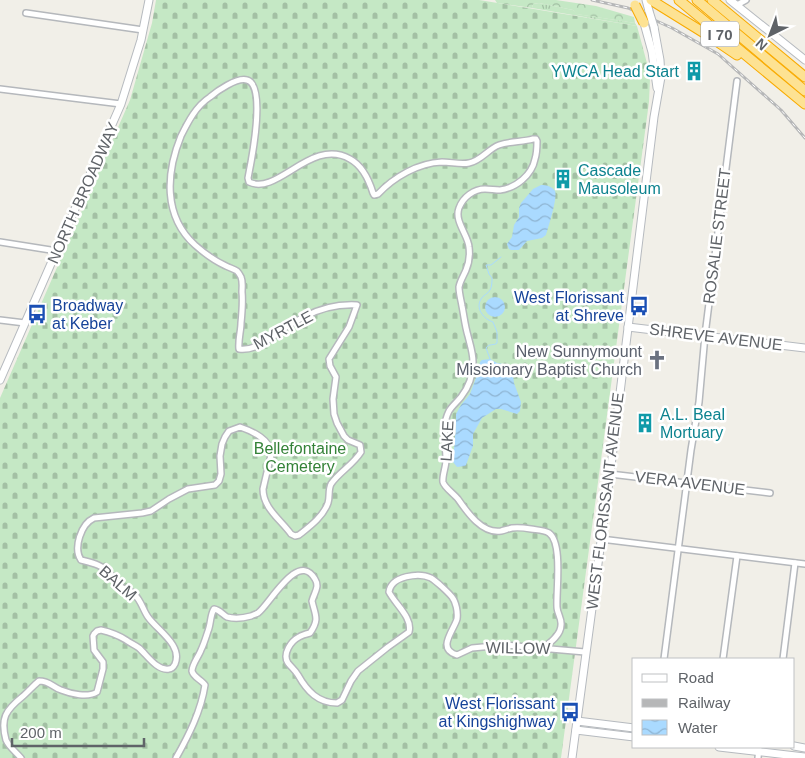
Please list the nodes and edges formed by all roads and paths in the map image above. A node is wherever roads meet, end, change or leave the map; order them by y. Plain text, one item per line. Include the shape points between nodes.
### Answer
1 (149, 0) edge
2 (646, 0) edge
3 (651, 0) edge
4 (679, 0) edge
5 (697, 0) edge
6 (713, 0) edge
7 (730, 0) edge
8 (746, 0) edge
9 (636, 3) edge
10 (737, 5) junction
11 (26, 13) dead end
12 (644, 23) joint
13 (143, 30) junction
14 (805, 60) edge
15 (762, 68) junction
16 (805, 77) edge
17 (737, 81) dead end
18 (0, 89) edge
19 (805, 91) edge
20 (658, 96) junction
21 (121, 104) junction
22 (805, 104) edge
23 (0, 242) edge
24 (57, 251) junction
25 (0, 320) edge
26 (25, 323) junction
27 (628, 327) junction
28 (705, 335) junction
29 (805, 348) edge
30 (239, 349) joint
31 (0, 380) edge
32 (610, 474) junction
33 (688, 483) junction
34 (770, 493) dead end
35 (295, 536) joint
36 (600, 539) junction
37 (678, 549) junction
38 (737, 556) junction
39 (795, 563) junction
40 (805, 564) edge
41 (543, 648) junction
42 (585, 652) junction
43 (664, 658) edge
44 (724, 658) edge
45 (783, 658) edge
46 (577, 721) junction
47 (632, 728) edge
48 (576, 730) junction
49 (632, 737) edge
50 (726, 748) edge
51 (770, 750) edge
52 (759, 752) edge
53 (805, 757) edge
54 (21, 758) edge
55 (176, 758) edge
56 (572, 758) edge

1 - 13 main road, NORTH BROADWAY
2 - 20 main road, WEST FLORISSANT AVENUE, bridge via 660,60
3 - 15 highway via 750,65
4 - 15 highway, I 70
5 - 19 highway
6 - 16 highway, I 70
7 - 10 main road
8 - 10 street
9 - 12 highway, bridge
10 - 14 main road
11 - 13 street
12 - 20 main road, WEST FLORISSANT AVENUE
13 - 21 main road, NORTH BROADWAY
15 - 22 highway, I 70
17 - 28 street, ROSALIE STREET
18 - 21 street
20 - 27 main road, WEST FLORISSANT AVENUE
21 - 24 main road, NORTH BROADWAY
23 - 24 street
24 - 26 main road, NORTH BROADWAY
25 - 26 street
26 - 31 main road, NORTH BROADWAY
27 - 28 main road, SHREVE AVENUE
27 - 32 main road, WEST FLORISSANT AVENUE
28 - 29 main road, SHREVE AVENUE
28 - 33 street, ROSALIE STREET
30 - 35 street, MYRTLE via 260,345 304,316 322,309 357,305 349,327 329,362 336,377 333,399 337,423 348,440 360,445 361,452 332,484 324,510
30 - 41 street, LAKE via 241,275 205,253 184,233 173,211 169,185 186,124 204,101 225,86 245,79 252,84 257,119 248,178 253,184 269,182 316,156 334,153 353,160 361,168 374,195 418,167 442,162 473,163 499,145 536,139 536,158 529,173 510,188 472,192 459,209 459,220 469,245 466,270 459,288 472,353 472,370 467,388 446,419 443,484 488,529 524,528 546,532 555,542 557,604 562,624 555,638
32 - 33 street, VERA AVENUE
32 - 36 main road, WEST FLORISSANT AVENUE
33 - 34 street, VERA AVENUE
33 - 37 street, ROSALIE STREET
35 - 54 street, BALM via 269,508 263,495 270,448 255,433 240,427 226,434 220,456 221,474 216,483 188,489 142,514 88,520 80,535 78,555 81,560 103,567 119,585 133,592 148,618 174,648 175,663 169,669 158,667 124,639 98,631 93,636 94,650 103,662 103,669 95,694 75,694 39,681 5,712 2,720 4,734
36 - 37 street
36 - 42 main road, WEST FLORISSANT AVENUE
37 - 38 street
37 - 43 street, ROSALIE STREET
38 - 39 street
38 - 44 street
39 - 40 street
39 - 45 street
41 - 42 street, WILLOW
41 - 55 street, WILLOW via 504,645 472,648 457,655 452,653 447,644 457,618 452,597 431,578 411,576 394,582 389,588 392,598 407,618 409,630 358,671 342,700 331,703 308,690 286,661 292,642 310,633 317,616 312,601 317,582 304,570 297,571 258,612 250,616 236,618 214,609 212,612 209,630 192,672 205,685 202,699
42 - 46 main road, WEST FLORISSANT AVENUE
46 - 47 main road
46 - 48 main road, WEST FLORISSANT AVENUE
48 - 49 main road
48 - 56 main road, WEST FLORISSANT AVENUE
50 - 52 main road
51 - 52 main road
51 - 53 main road

